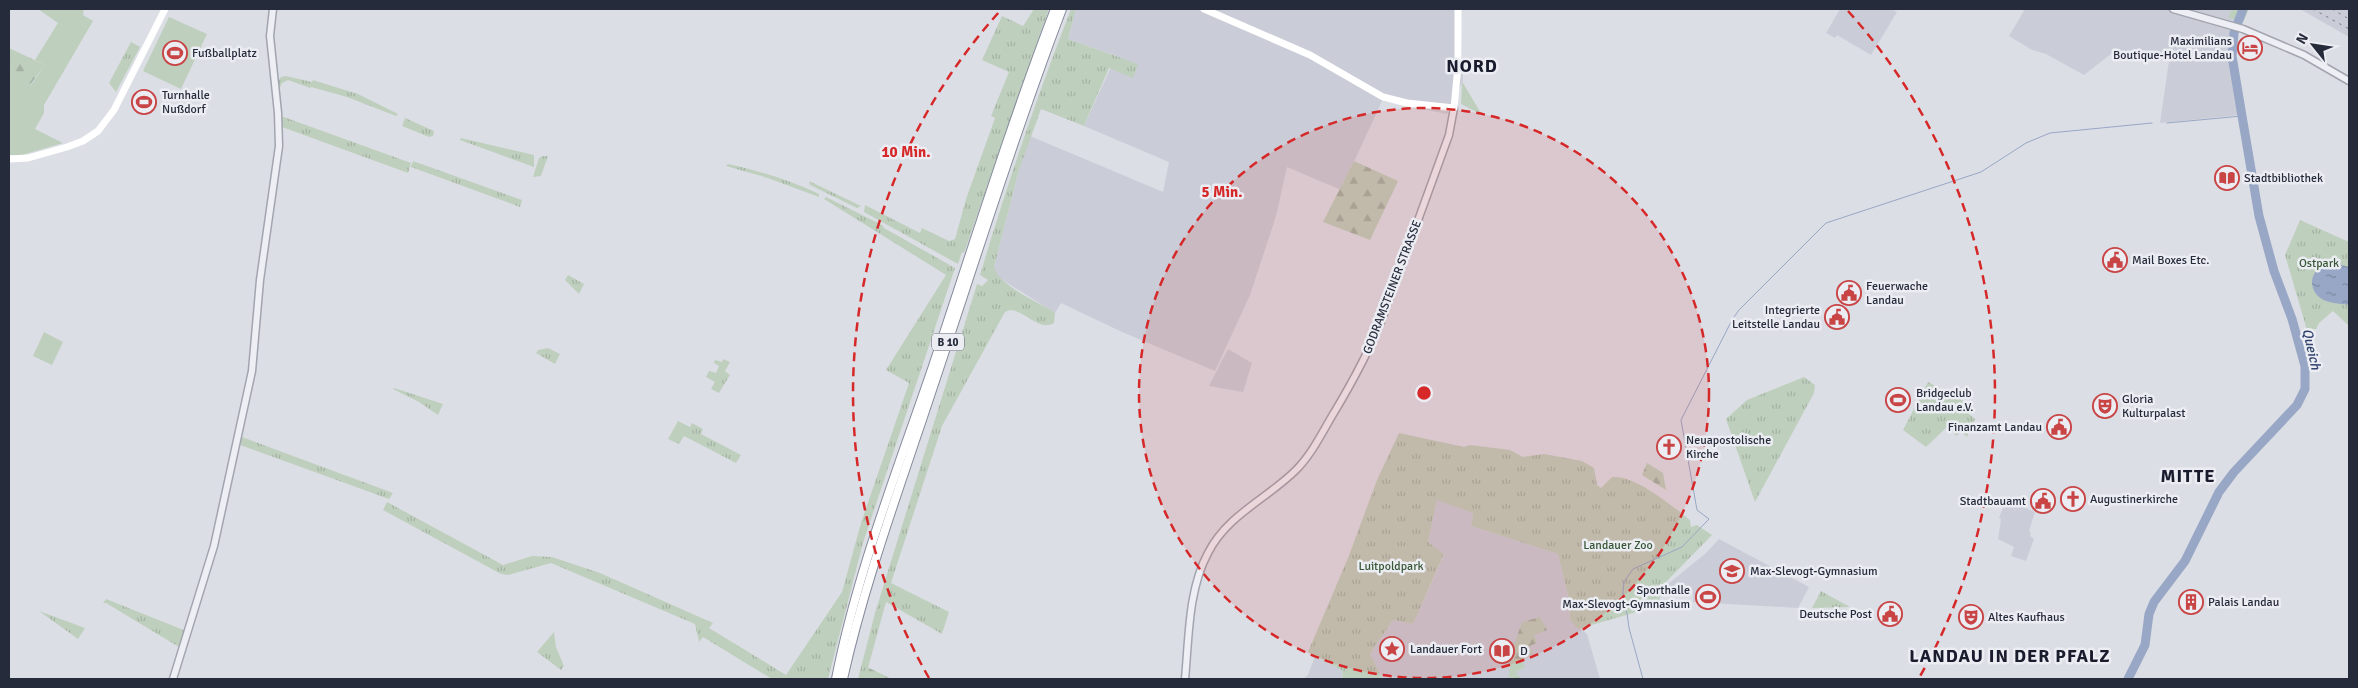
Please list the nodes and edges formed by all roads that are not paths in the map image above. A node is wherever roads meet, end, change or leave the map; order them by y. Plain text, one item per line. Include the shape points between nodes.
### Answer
1 (165, 9) edge
2 (273, 9) edge
3 (1055, 9) edge
4 (1062, 9) edge
5 (1204, 9) edge
6 (1458, 9) edge
7 (2173, 9) edge
8 (2349, 81) edge
9 (1454, 108) junction
10 (9, 159) edge
11 (173, 679) edge
12 (836, 679) edge
13 (844, 679) edge
14 (1185, 679) edge

1 - 10 main road via 114,110 98,131 76,143 22,159
2 - 11 street via 270,36 279,130 277,168 261,271 251,377 216,539
3 - 12 highway, B 10 via 872,546
4 - 13 highway, B 10 via 886,527
5 - 9 main road via 1305,53 1383,96 1408,103
6 - 9 main road
7 - 8 street via 2243,29 2307,57
9 - 14 street, GODRAMSTEINER STRASSE via 1449,135 1384,314 1346,392 1302,463 1285,481 1229,523 1204,559 1194,598

